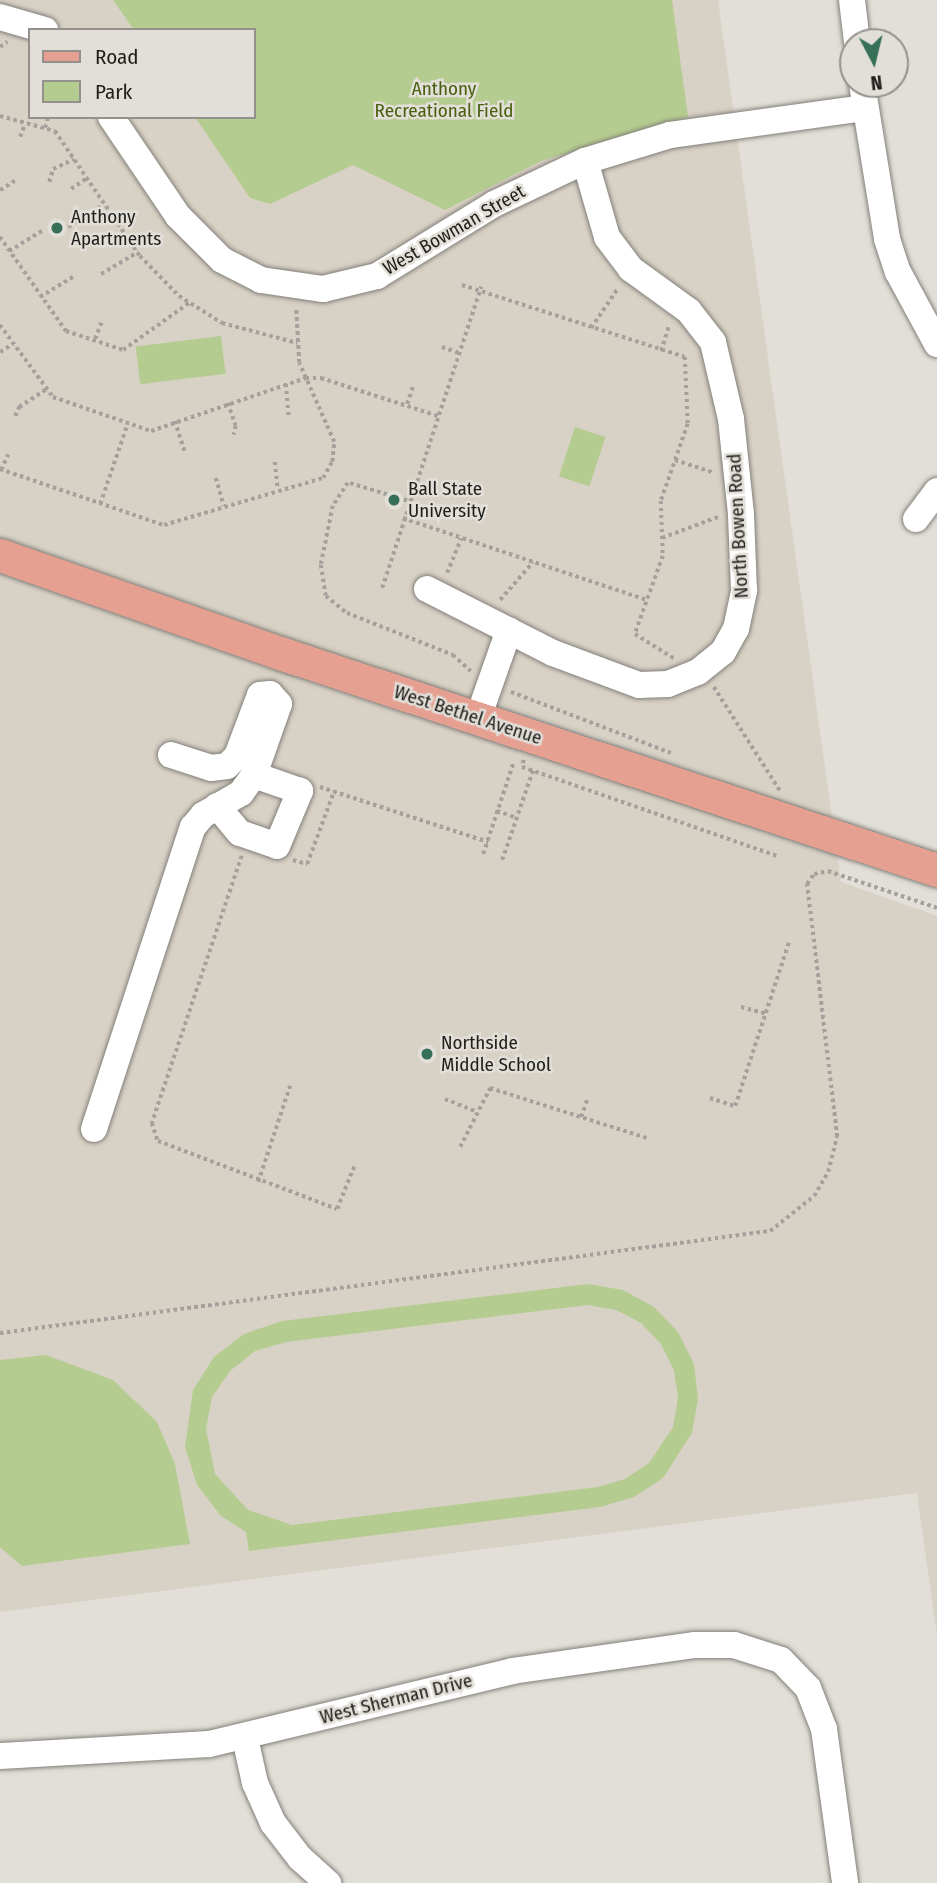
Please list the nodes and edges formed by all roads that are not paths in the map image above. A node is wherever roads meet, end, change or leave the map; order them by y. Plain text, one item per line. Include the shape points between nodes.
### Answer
1 (852, 0) edge
2 (0, 17) edge
3 (38, 28) edge
4 (855, 28) edge
5 (854, 98) edge
6 (864, 98) edge
7 (112, 119) edge
8 (585, 162) junction
9 (937, 344) edge
10 (937, 491) edge
11 (916, 519) dead end
12 (0, 555) edge
13 (433, 592) road end
14 (499, 625) junction
15 (283, 654) junction
16 (270, 694) junction
17 (478, 718) junction
18 (172, 755) dead end
19 (254, 775) junction
20 (217, 806) junction
21 (937, 870) edge
22 (94, 1129) dead end
23 (246, 1738) junction
24 (0, 1756) edge
25 (328, 1883) edge
26 (845, 1883) edge

1 - 4 street
2 - 3 street
5 - 8 street, West Bowman Street via 680,133
6 - 9 street via 887,239 908,292
7 - 8 street, West Bowman Street via 178,216 205,246 242,273 298,287 339,287 377,276 494,204
8 - 14 street, North Bowen Road via 602,226 631,269 684,307 713,342 729,408 737,470 744,590 739,616 723,652 698,672 668,684 626,682
10 - 11 street
12 - 15 main road, West Bethel Avenue
13 - 14 street, North Bowen Road
14 - 17 street via 490,684
15 - 16 street
15 - 17 main road, West Bethel Avenue
16 - 18 street via 260,695 237,756 227,765 211,768
16 - 19 street via 279,704
17 - 21 main road, West Bethel Avenue
19 - 20 street via 241,793
19 - 20 street via 300,791 277,846 240,833
20 - 22 street via 193,827
23 - 24 street, West Sherman Drive via 145,1751
23 - 25 street via 255,1783 273,1823 300,1858
23 - 26 street, West Sherman Drive via 441,1687 583,1659 714,1643 748,1647 788,1665 808,1688 824,1729

